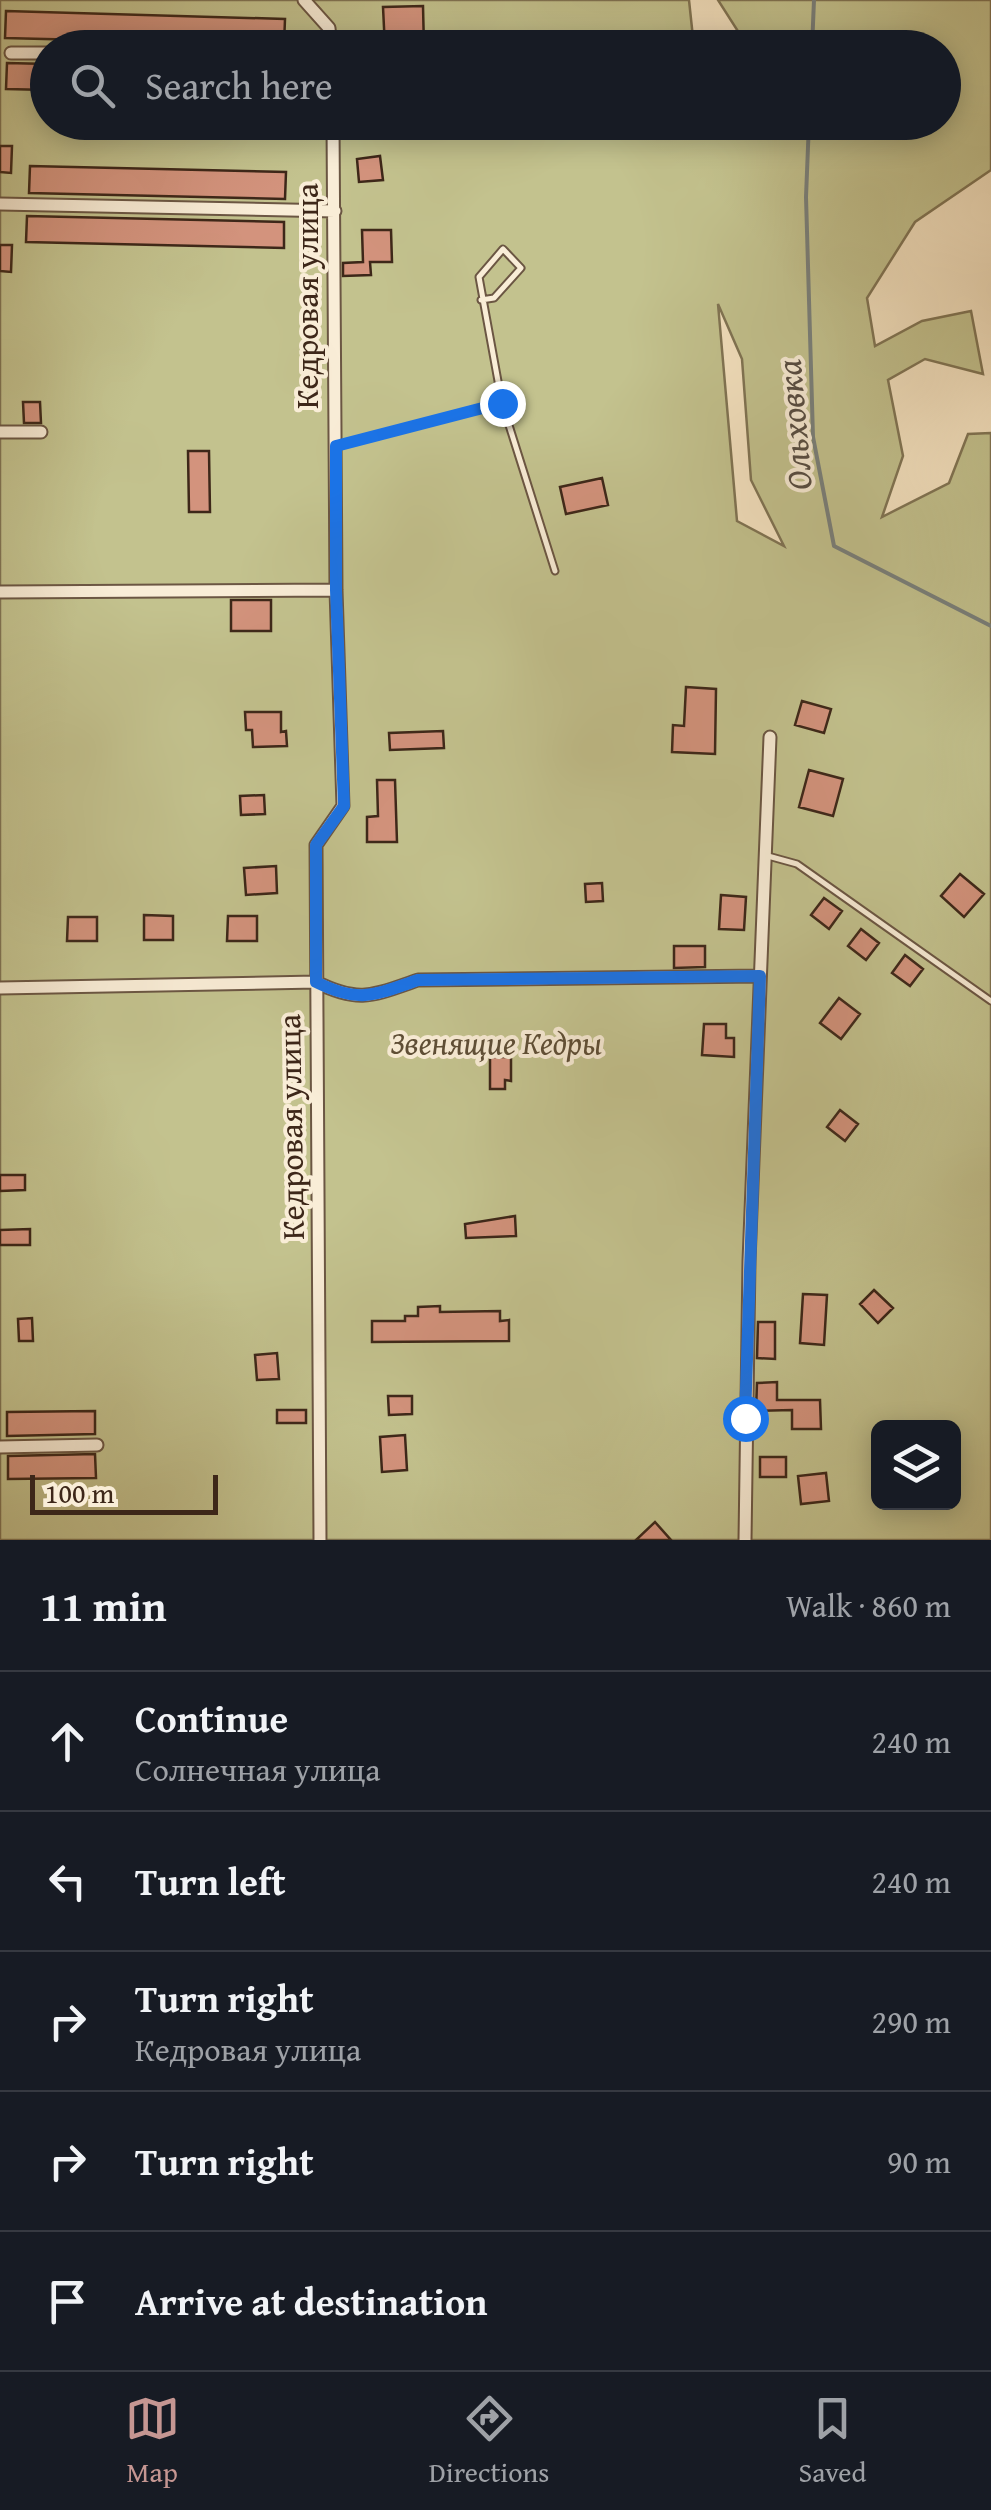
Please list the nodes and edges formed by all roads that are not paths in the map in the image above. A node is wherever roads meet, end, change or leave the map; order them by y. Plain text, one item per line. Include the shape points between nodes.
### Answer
1 (304, 0) edge
2 (329, 30) edge
3 (11, 53) dead end
4 (30, 53) edge
5 (333, 140) edge
6 (0, 204) edge
7 (335, 211) junction
8 (481, 300) junction
9 (502, 403) junction
10 (0, 432) edge
11 (41, 432) dead end
12 (336, 446) junction
13 (556, 571) dead end
14 (336, 590) junction
15 (0, 592) edge
16 (770, 737) dead end
17 (766, 856) junction
18 (760, 976) junction
19 (316, 982) junction
20 (0, 988) edge
21 (991, 1001) edge
22 (97, 1445) dead end
23 (0, 1447) edge
24 (320, 1540) edge
25 (745, 1540) edge

1 - 2 street
3 - 4 street
5 - 7 street, Кедровая улица
6 - 7 street
7 - 12 street, Кедровая улица
8 - 8 lane via 479,277 503,249 522,268 494,298
8 - 9 lane
9 - 12 lane
9 - 13 lane
10 - 11 street
12 - 14 street, Кедровая улица
14 - 15 street
14 - 19 street, Кедровая улица via 344,806 316,845
16 - 17 street
17 - 18 street
17 - 21 lane via 797,864
18 - 19 street via 418,980 371,996 343,996
18 - 25 street
19 - 20 street
19 - 24 street, Кедровая улица
22 - 23 street

